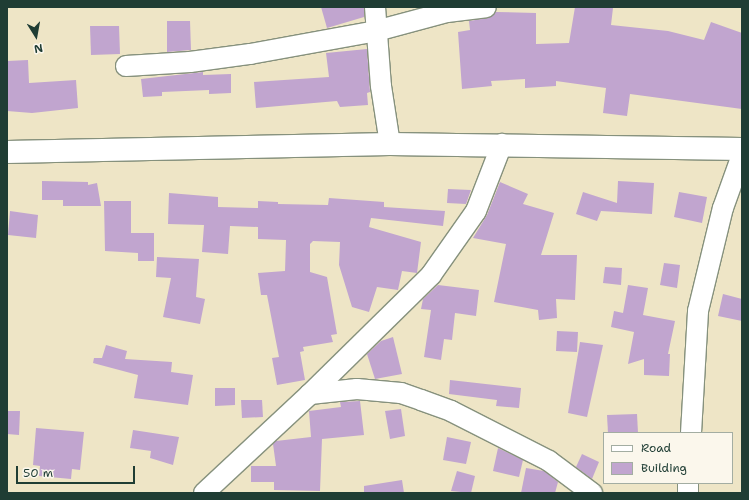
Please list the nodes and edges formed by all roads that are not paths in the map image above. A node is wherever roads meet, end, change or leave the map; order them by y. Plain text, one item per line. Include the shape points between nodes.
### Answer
1 (375, 7) edge
2 (486, 7) edge
3 (376, 31) junction
4 (126, 66) dead end
5 (390, 144) junction
6 (502, 144) junction
7 (742, 148) edge
8 (7, 152) edge
9 (742, 155) edge
10 (310, 394) junction
11 (691, 432) edge
12 (204, 493) edge
13 (592, 493) edge

1 - 3 street
2 - 3 street via 447,12
3 - 4 street via 250,54 190,62
3 - 5 street
5 - 6 main road
5 - 8 main road
6 - 7 main road
6 - 10 street via 476,211 431,275
9 - 11 street via 723,208 698,311
10 - 12 street
10 - 13 street via 357,389 401,393 421,400 451,411 549,461

